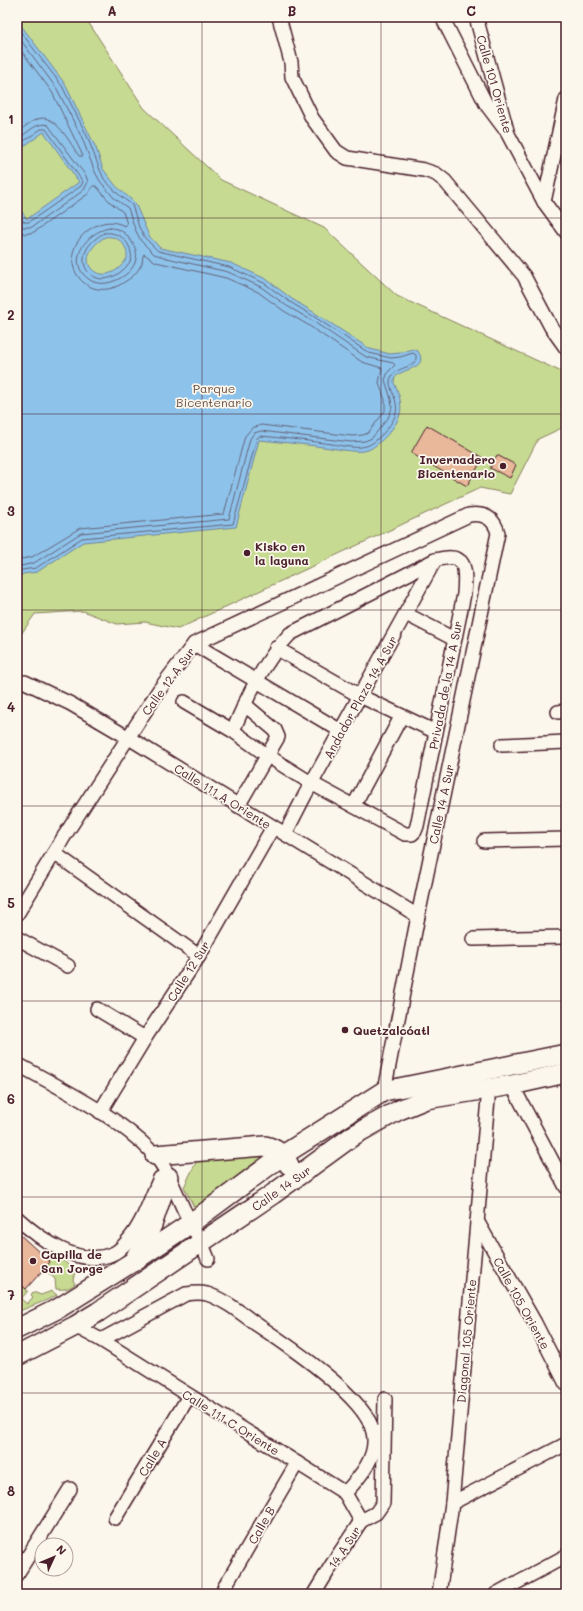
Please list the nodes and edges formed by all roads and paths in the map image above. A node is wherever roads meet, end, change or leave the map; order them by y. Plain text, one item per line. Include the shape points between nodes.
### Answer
1 (279, 17) edge
2 (442, 17) edge
3 (476, 17) edge
4 (566, 99) edge
5 (508, 134) junction
6 (544, 202) junction
7 (566, 232) edge
8 (566, 348) edge
9 (491, 520) joint
10 (435, 560) junction
11 (406, 614) junction
12 (454, 639) junction
13 (194, 644) junction
14 (276, 648) junction
15 (257, 681) junction
16 (25, 682) dead end
17 (360, 696) junction
18 (184, 702) dead end
19 (244, 704) junction
20 (401, 717) junction
21 (233, 731) junction
22 (341, 731) junction
23 (436, 732) junction
24 (129, 738) junction
25 (566, 742) edge
26 (502, 745) dead end
27 (268, 756) junction
28 (311, 783) junction
29 (354, 805) junction
30 (238, 806) junction
31 (273, 828) junction
32 (285, 834) junction
33 (566, 839) edge
34 (484, 841) dead end
35 (54, 853) junction
36 (17, 914) edge
37 (418, 916) junction
38 (566, 937) edge
39 (17, 938) edge
40 (473, 939) dead end
41 (199, 956) junction
42 (68, 966) dead end
43 (97, 1009) dead end
44 (145, 1038) junction
45 (566, 1054) edge
46 (17, 1064) edge
47 (566, 1074) edge
48 (512, 1085) junction
49 (489, 1088) junction
50 (384, 1091) junction
51 (100, 1112) junction
52 (283, 1155) junction
53 (162, 1167) junction
54 (561, 1169) edge
55 (297, 1177) junction
56 (566, 1187) edge
57 (17, 1218) edge
58 (477, 1221) junction
59 (191, 1223) junction
60 (205, 1251) junction
61 (134, 1261) junction
62 (76, 1326) junction
63 (17, 1329) edge
64 (101, 1340) junction
65 (17, 1356) edge
66 (566, 1384) edge
67 (189, 1396) junction
68 (385, 1399) dead end
69 (566, 1444) edge
70 (297, 1463) junction
71 (70, 1488) dead end
72 (345, 1493) junction
73 (452, 1503) junction
74 (115, 1518) dead end
75 (361, 1521) junction
76 (566, 1556) edge
77 (17, 1574) edge
78 (224, 1588) dead end
79 (314, 1594) edge
80 (439, 1594) edge
81 (496, 1594) edge

1 - 8 street via 291,62 292,77 312,118 336,151 347,158 424,170 436,174 445,181 524,276 551,327
2 - 5 street via 486,104
3 - 5 street, Calle 101 Oriente
4 - 6 street
5 - 6 street, Calle 101 Oriente
6 - 7 street, Calle 101 Oriente
9 - 13 street, Calle 12 A Sur via 478,514 469,515
9 - 37 street, Calle 14 A Sur via 498,533 496,547
10 - 11 street, Andador Plaza 14 A Sur
10 - 12 street, Privada de la 14 A Sur via 454,557 464,568 464,594
10 - 14 street via 295,631
11 - 12 street
11 - 17 street, Andador Plaza 14 A Sur
12 - 23 street, Privada de la 14 A Sur
13 - 15 street
13 - 24 street, Calle 12 A Sur via 159,690
14 - 15 street
14 - 17 street
15 - 19 street
15 - 22 street
16 - 24 street, Calle 111 A Oriente via 88,713
17 - 20 street
17 - 22 street, Andador Plaza 14 A Sur
18 - 21 street
19 - 21 street
19 - 27 street via 278,735
20 - 23 street
20 - 29 street
21 - 27 street
22 - 28 street, Andador Plaza 14 A Sur
23 - 29 street, Privada de la 14 A Sur via 415,831 412,834 405,834
24 - 30 street, Calle 111 A Oriente
24 - 35 street, Calle 12 A Sur
25 - 26 street
27 - 28 street
27 - 30 street
28 - 29 street
28 - 32 street, Andador Plaza 14 A Sur
30 - 31 street, Calle 111 A Oriente
31 - 32 street, Calle 111 A Oriente
31 - 41 street, Calle 12 Sur
32 - 37 street, Calle 111 A Oriente
33 - 34 street
35 - 36 street, Calle 12 A Sur
35 - 41 street
37 - 50 street, Calle 14 A Sur
38 - 40 street
39 - 42 street
41 - 44 street, Calle 12 Sur
43 - 44 street
44 - 51 street, Calle 12 Sur
45 - 50 main road, Calle 14 Sur
46 - 51 street
47 - 48 main road, Calle 14 Sur
48 - 49 main road, Calle 14 Sur
48 - 54 street
49 - 55 main road, Calle 14 Sur via 426,1099 399,1110 354,1135
49 - 58 street, Diagonal 105 Oriente
50 - 52 main road, Calle 14 Sur
51 - 53 street via 130,1132
52 - 53 main road via 272,1147 265,1146
52 - 55 main road
52 - 59 main road, Calle 14 Sur
53 - 57 street via 138,1225 113,1254 92,1257 66,1252 38,1236
53 - 59 street
53 - 61 main road via 152,1225
54 - 56 street
55 - 60 main road, Calle 14 Sur
58 - 66 street, Calle 105 Oriente via 535,1323
58 - 73 street, Diagonal 105 Oriente
59 - 60 street
59 - 61 main road, Calle 14 Sur
60 - 62 main road, Calle 14 Sur
61 - 63 main road, Calle 14 Sur via 59,1308
62 - 64 street, Calle 111 C Oriente
62 - 65 main road, Calle 14 Sur
64 - 67 street, Calle 111 C Oriente
64 - 72 street via 186,1294 208,1294 228,1305 302,1355 334,1382 363,1411 370,1422 374,1433 371,1457 360,1476
67 - 70 street, Calle 111 C Oriente
67 - 74 street, Calle A
68 - 75 street via 383,1503 376,1513
69 - 73 street
70 - 72 street, Calle 111 C Oriente
70 - 78 street, Calle B
71 - 77 street
72 - 75 street, Calle 111 C Oriente
73 - 80 street, Diagonal 105 Oriente
75 - 79 street, 14 A Sur
76 - 81 street

